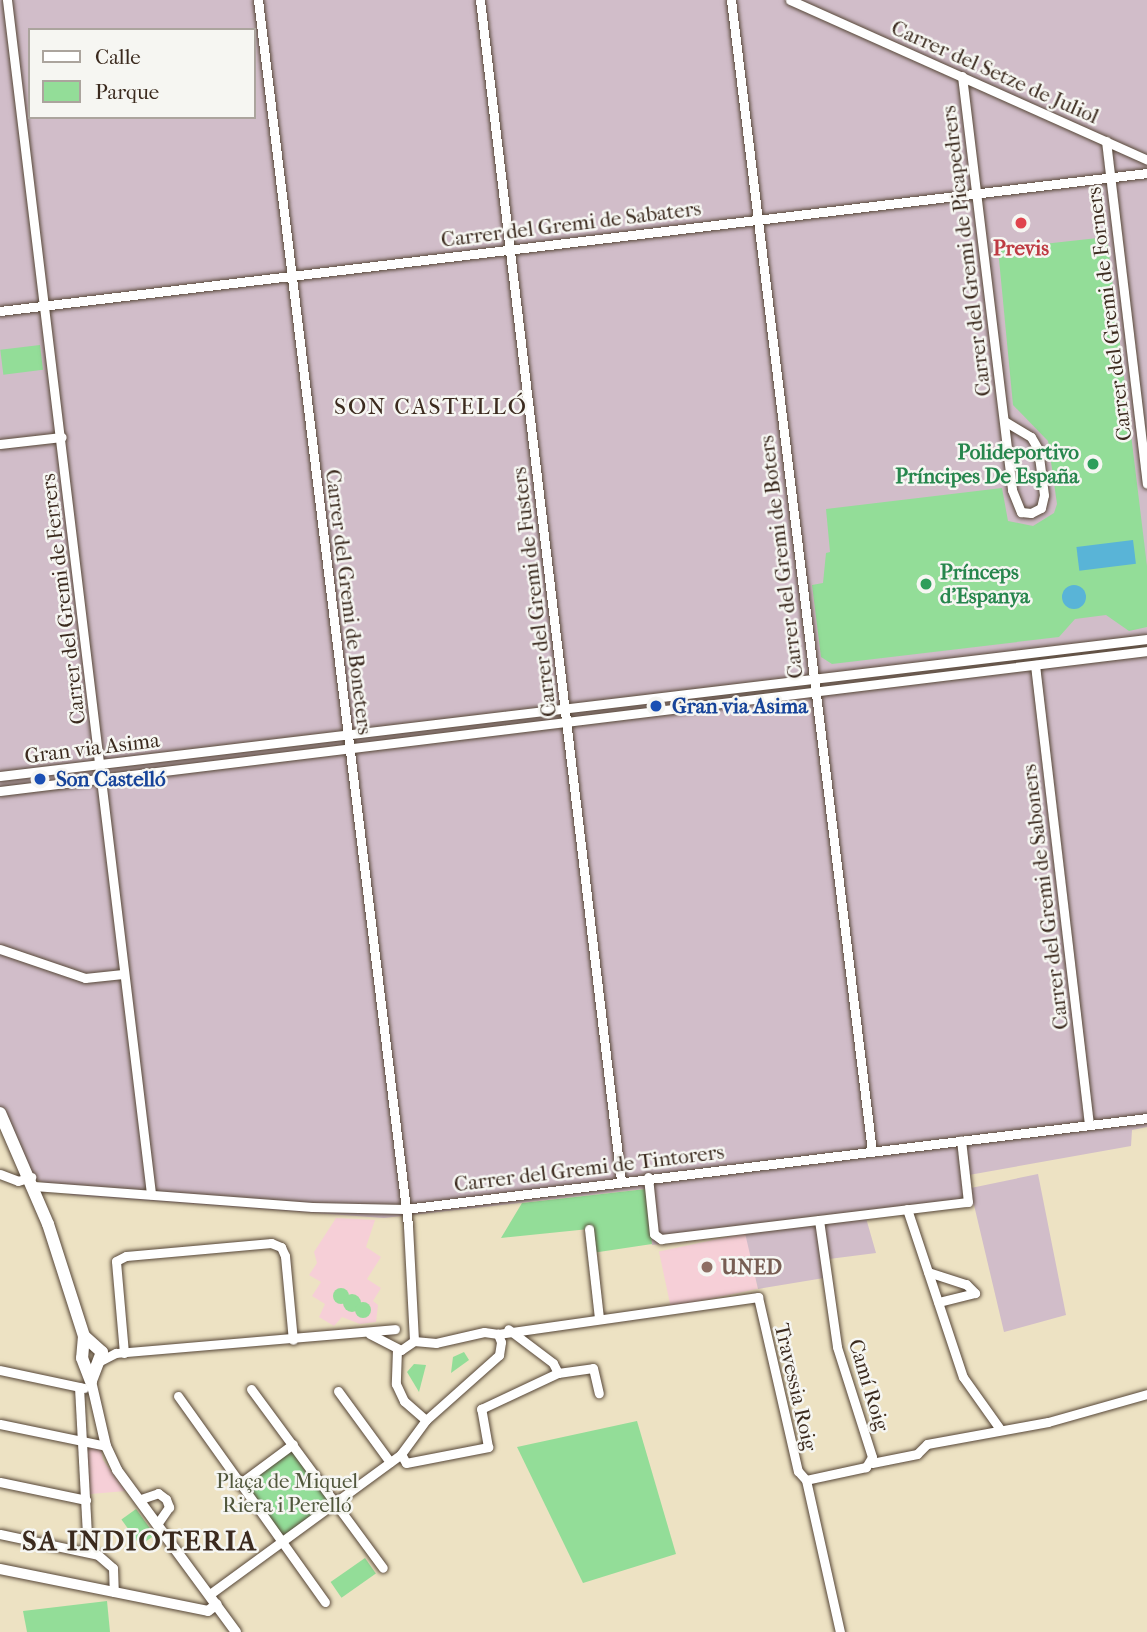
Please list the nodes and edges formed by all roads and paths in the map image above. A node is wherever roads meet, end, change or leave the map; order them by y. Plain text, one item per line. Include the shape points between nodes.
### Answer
1 (7, 0) edge
2 (258, 0) edge
3 (480, 0) edge
4 (731, 0) edge
5 (790, 0) edge
6 (962, 76) junction
7 (1106, 141) junction
8 (1147, 160) edge
9 (1147, 173) edge
10 (1110, 177) junction
11 (977, 193) junction
12 (757, 220) junction
13 (510, 250) junction
14 (290, 276) junction
15 (45, 306) junction
16 (0, 311) edge
17 (1004, 421) junction
18 (62, 438) junction
19 (0, 444) edge
20 (1147, 484) edge
21 (1147, 639) edge
22 (1147, 651) edge
23 (1035, 665) junction
24 (813, 679) junction
25 (815, 692) junction
26 (566, 708) junction
27 (568, 723) junction
28 (349, 735) junction
29 (350, 747) junction
30 (101, 765) junction
31 (0, 776) edge
32 (102, 778) junction
33 (0, 791) edge
34 (0, 949) edge
35 (123, 974) junction
36 (0, 1113) edge
37 (1147, 1118) edge
38 (1089, 1124) junction
39 (961, 1140) junction
40 (872, 1152) junction
41 (0, 1174) edge
42 (648, 1177) junction
43 (621, 1180) junction
44 (32, 1181) junction
45 (151, 1194) junction
46 (405, 1209) junction
47 (907, 1209) junction
48 (819, 1220) junction
49 (589, 1229) dead end
50 (928, 1272) junction
51 (938, 1302) junction
52 (409, 1313) junction
53 (599, 1318) junction
54 (397, 1328) junction
55 (508, 1329) junction
56 (370, 1334) junction
57 (498, 1334) junction
58 (413, 1336) junction
59 (293, 1340) junction
60 (90, 1344) junction
61 (396, 1348) junction
62 (120, 1353) junction
63 (94, 1363) junction
64 (0, 1370) edge
65 (558, 1373) junction
66 (92, 1385) junction
67 (79, 1387) junction
68 (251, 1390) dead end
69 (338, 1391) dead end
70 (599, 1393) dead end
71 (1147, 1394) edge
72 (178, 1396) dead end
73 (426, 1419) junction
74 (0, 1424) edge
75 (1000, 1429) junction
76 (83, 1442) junction
77 (293, 1444) junction
78 (106, 1446) junction
79 (401, 1454) junction
80 (390, 1462) junction
81 (872, 1463) junction
82 (806, 1480) junction
83 (0, 1482) edge
84 (239, 1484) junction
85 (141, 1499) junction
86 (86, 1500) junction
87 (335, 1502) junction
88 (159, 1523) junction
89 (0, 1534) edge
90 (281, 1541) junction
91 (88, 1552) junction
92 (383, 1568) dead end
93 (0, 1569) edge
94 (114, 1592) junction
95 (210, 1594) junction
96 (325, 1602) dead end
97 (217, 1604) junction
98 (236, 1632) edge
99 (840, 1632) edge

1 - 15 street, Carrer del Gremi de Ferrers
2 - 14 street, Carrer del Gremi de Boneters
3 - 13 street, Carrer del Gremi de Fusters
4 - 12 street, Carrer del Gremi de Boters
5 - 6 street, Carrer del Setze de Juliol
6 - 7 street, Carrer del Setze de Juliol
6 - 11 street, Carrer del Gremi de Picapedrers
7 - 8 street, Carrer del Setze de Juliol
7 - 10 street, Carrer del Gremi de Forners
9 - 10 street, Carrer del Gremi de Sabaters
10 - 11 street, Carrer del Gremi de Sabaters
10 - 20 street, Carrer del Gremi de Forners
11 - 12 street, Carrer del Gremi de Sabaters
11 - 17 street, Carrer del Gremi de Picapedrers
12 - 13 street, Carrer del Gremi de Sabaters
12 - 24 street, Carrer del Gremi de Boters
13 - 14 street, Carrer del Gremi de Sabaters
13 - 26 street, Carrer del Gremi de Fusters
14 - 15 street, Carrer del Gremi de Sabaters
14 - 28 street, Carrer del Gremi de Boneters
15 - 16 street, Carrer del Gremi de Sabaters
15 - 18 street, Carrer del Gremi de Ferrers
17 - 17 street, Carrer del Gremi de Picapedrers via 1015,505 1021,512 1031,513 1041,508 1044,495 1038,449 1031,437
18 - 19 street
18 - 30 street, Carrer del Gremi de Ferrers
21 - 24 street, Gran via Asima
22 - 23 street, Gran via Asima
23 - 25 street, Gran via Asima
23 - 38 street, Carrer del Gremi de Saboners
24 - 25 street, Carrer del Gremi de Boters
24 - 26 street, Gran via Asima
25 - 27 street, Gran via Asima
25 - 40 street, Carrer del Gremi de Boters
26 - 27 street, Carrer del Gremi de Fusters
26 - 28 street, Gran via Asima
27 - 29 street, Gran via Asima
27 - 43 street, Carrer del Gremi de Fusters
28 - 29 street, Carrer del Gremi de Boneters
28 - 30 street, Gran via Asima
29 - 32 street, Gran via Asima
29 - 46 street, Carrer del Gremi de Boneters
30 - 31 street, Gran via Asima
30 - 32 street, Carrer del Gremi de Ferrers
32 - 33 street, Gran via Asima
32 - 35 street, Carrer del Gremi de Ferrers
34 - 35 street via 85,978
35 - 45 street, Carrer del Gremi de Ferrers
36 - 44 main road
37 - 38 street, Carrer del Gremi de Tintorers
38 - 39 street, Carrer del Gremi de Tintorers
39 - 40 street, Carrer del Gremi de Tintorers
39 - 47 street via 968,1202
40 - 42 street, Carrer del Gremi de Tintorers
41 - 44 street, Carrer del Gremi de Tintorers
42 - 43 street, Carrer del Gremi de Tintorers
42 - 48 street via 654,1234 661,1239
43 - 46 street, Carrer del Gremi de Tintorers
44 - 45 street, Carrer del Gremi de Tintorers
44 - 60 main road
45 - 46 street, Carrer del Gremi de Tintorers
46 - 52 street, Carrer del Gremi de Boneters
47 - 48 street
47 - 50 street
48 - 81 street, Camí Roig via 837,1347
49 - 53 street
50 - 51 street
50 - 51 street via 966,1284 975,1293
51 - 75 street via 963,1377
52 - 54 street
52 - 58 street
53 - 55 street
53 - 82 street, Travessia Roig via 758,1297 797,1471
54 - 56 street
54 - 58 street
54 - 61 street via 391,1338
55 - 57 street
55 - 65 street via 553,1363
56 - 59 street
56 - 61 street
57 - 58 street
57 - 73 street via 499,1355
58 - 61 street via 409,1348
59 - 62 street
59 - 62 street via 285,1256 281,1247 271,1243 126,1256 116,1261
60 - 62 street
60 - 63 main road
60 - 63 main road
61 - 73 street via 396,1384 404,1401
62 - 63 street
63 - 66 main road
64 - 67 street
65 - 70 street via 562,1376 593,1368
65 - 79 street via 481,1409 488,1447 405,1463
66 - 67 street
66 - 78 street
67 - 76 street
68 - 77 street
69 - 80 street
71 - 75 street via 1048,1422
72 - 84 street
73 - 79 street
74 - 76 street
75 - 81 street via 927,1444 917,1454
76 - 78 street
76 - 86 street
77 - 84 street
77 - 87 street
78 - 85 street via 117,1470
79 - 80 street
80 - 87 street
81 - 82 street, Camí Roig
82 - 99 street
83 - 86 street
84 - 90 street
85 - 88 street
85 - 88 street via 158,1493 166,1499 169,1507
86 - 91 street
87 - 90 street
87 - 92 street
88 - 95 street
89 - 91 street
90 - 95 street
90 - 96 street
91 - 94 street via 108,1560
93 - 94 street
94 - 97 street via 208,1611
95 - 97 street
97 - 98 street

